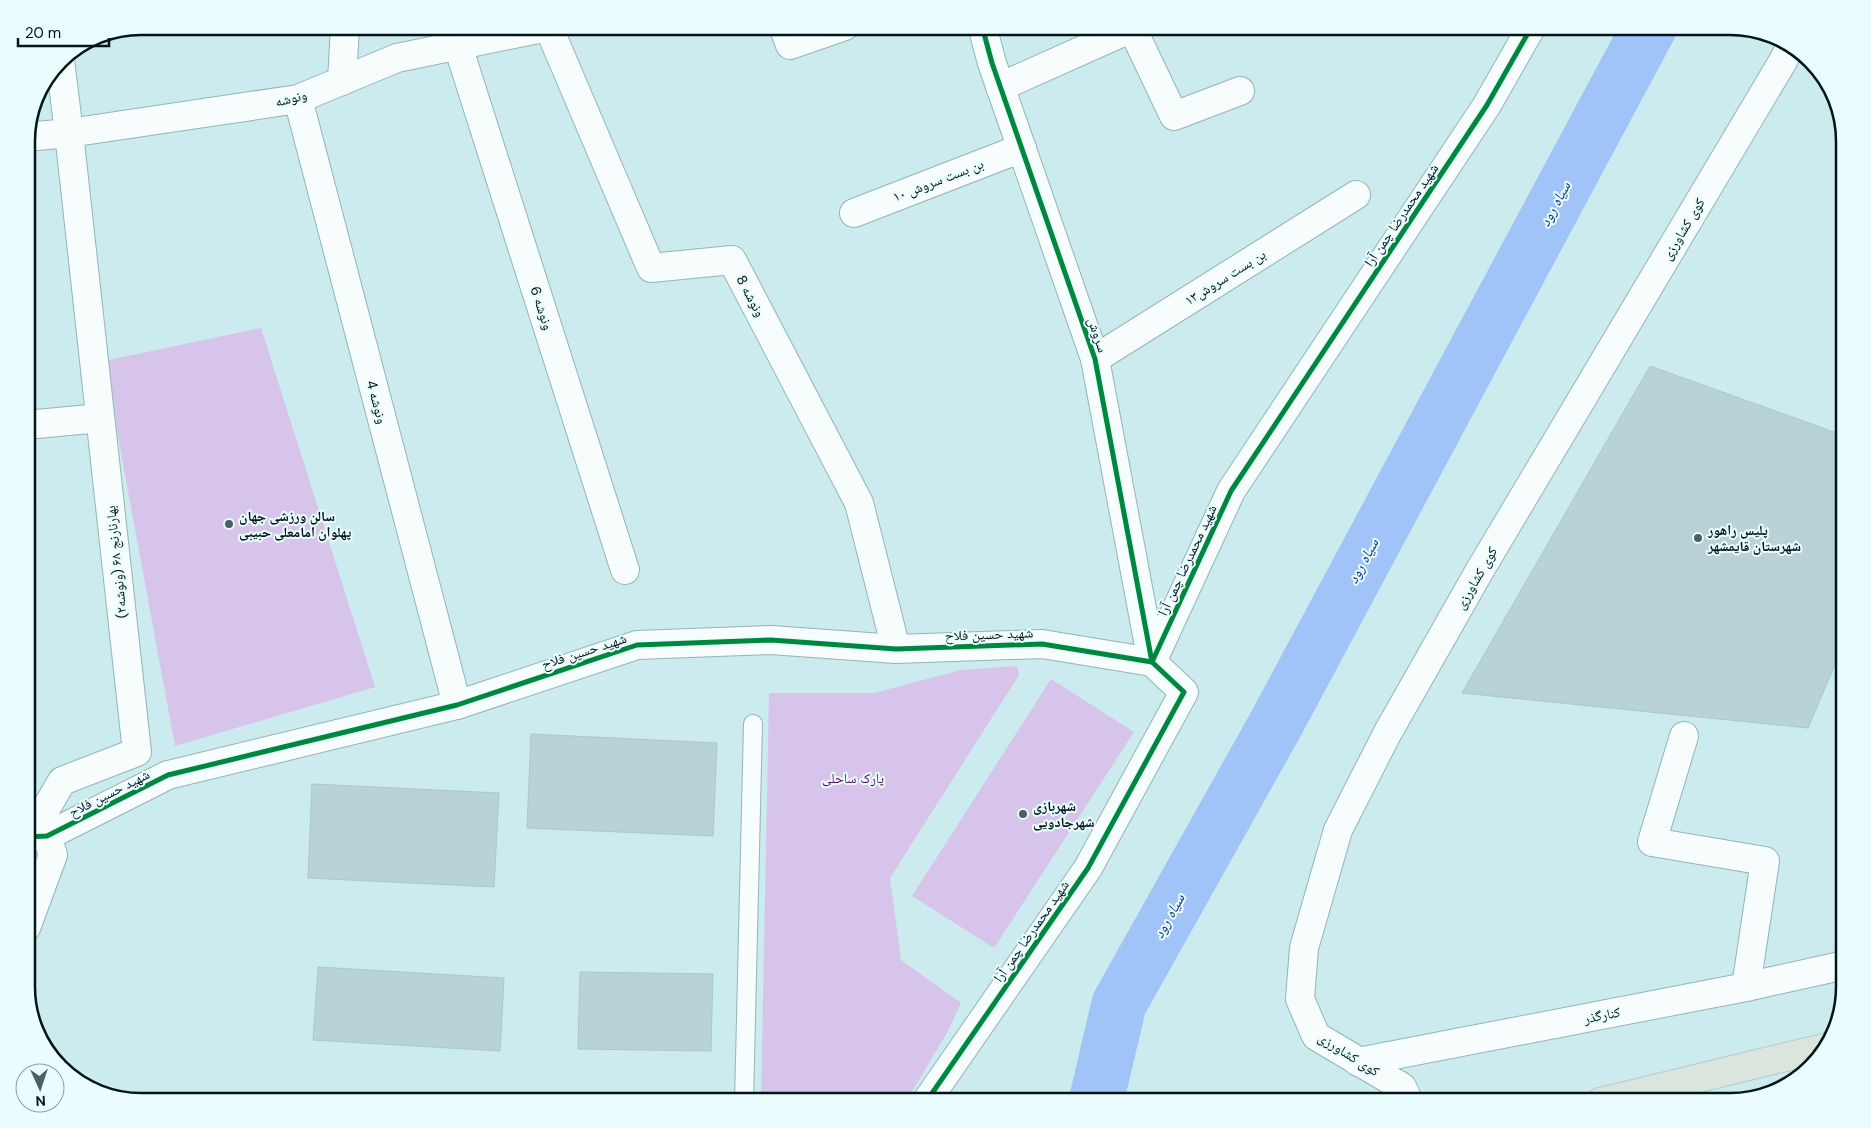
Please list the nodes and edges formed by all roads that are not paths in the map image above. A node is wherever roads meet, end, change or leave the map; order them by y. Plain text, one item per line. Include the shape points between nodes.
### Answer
1 (345, 35) edge
2 (510, 35) edge
3 (551, 35) edge
4 (786, 35) edge
5 (819, 35) edge
6 (985, 35) edge
7 (1116, 35) edge
8 (1135, 35) edge
9 (1527, 35) edge
10 (458, 46) junction
11 (1786, 51) edge
12 (61, 71) edge
13 (342, 81) junction
14 (1000, 86) junction
15 (1240, 91) dead end
16 (298, 99) junction
17 (69, 133) junction
18 (35, 136) edge
19 (1022, 148) junction
20 (1356, 195) dead end
21 (854, 213) dead end
22 (1095, 359) junction
23 (100, 418) junction
24 (35, 424) edge
25 (625, 570) dead end
26 (896, 649) junction
27 (1152, 662) junction
28 (456, 705) junction
29 (753, 724) dead end
30 (1684, 736) dead end
31 (37, 837) edge
32 (35, 904) edge
33 (1836, 966) edge
34 (1746, 987) junction
35 (1815, 1050) edge
36 (1358, 1062) junction
37 (744, 1093) edge
38 (932, 1093) edge
39 (1405, 1093) edge
40 (1637, 1093) edge

1 - 13 street
2 - 10 street, ونوشه
3 - 26 street, ونوشه 8 via 651,268 732,260 859,503
4 - 5 street via 790,45
6 - 14 street, سروش
7 - 14 street
8 - 15 street via 1174,116
9 - 27 street, شهید محمدرضا چمن آرا via 1487,105 1231,491
10 - 13 street, ونوشه via 397,58
10 - 25 street, ونوشه 6
11 - 36 street, کوی کشاورزی via 1480,570 1388,732 1338,830 1304,948 1300,999 1316,1036
12 - 17 street, بهارنارنج ۶۸ (ونوشه۲)
13 - 16 street, ونوشه
14 - 19 street, سروش
16 - 17 street, ونوشه
16 - 28 street, ونوشه 4
17 - 18 street, ونوشه
17 - 23 street, بهارنارنج ۶۸ (ونوشه۲)
19 - 21 street, بن بست سروش ۱۰
19 - 22 street, سروش
20 - 22 street, بن بست سروش۱۳
22 - 27 street, سروش
23 - 24 street
23 - 31 street, بهارنارنج ۶۸ (ونوشه۲) via 137,752 62,781 41,817
26 - 27 street, شهید حسین فلاح via 1042,644
26 - 28 street, شهید حسین فلاح via 771,640 638,645
27 - 38 street, شهید محمدرضا چمن آرا via 1184,692 1088,868
28 - 31 street, شهید حسین فلاح via 168,776
29 - 37 lane
30 - 34 street via 1652,842 1765,861
31 - 32 street, بهارنارنج ۶۸ (ونوشه۲) via 53,855
33 - 34 street, کنارگذر
34 - 36 street, کنارگذر
35 - 40 highway
36 - 39 street, کوی کشاورزی via 1402,1087

